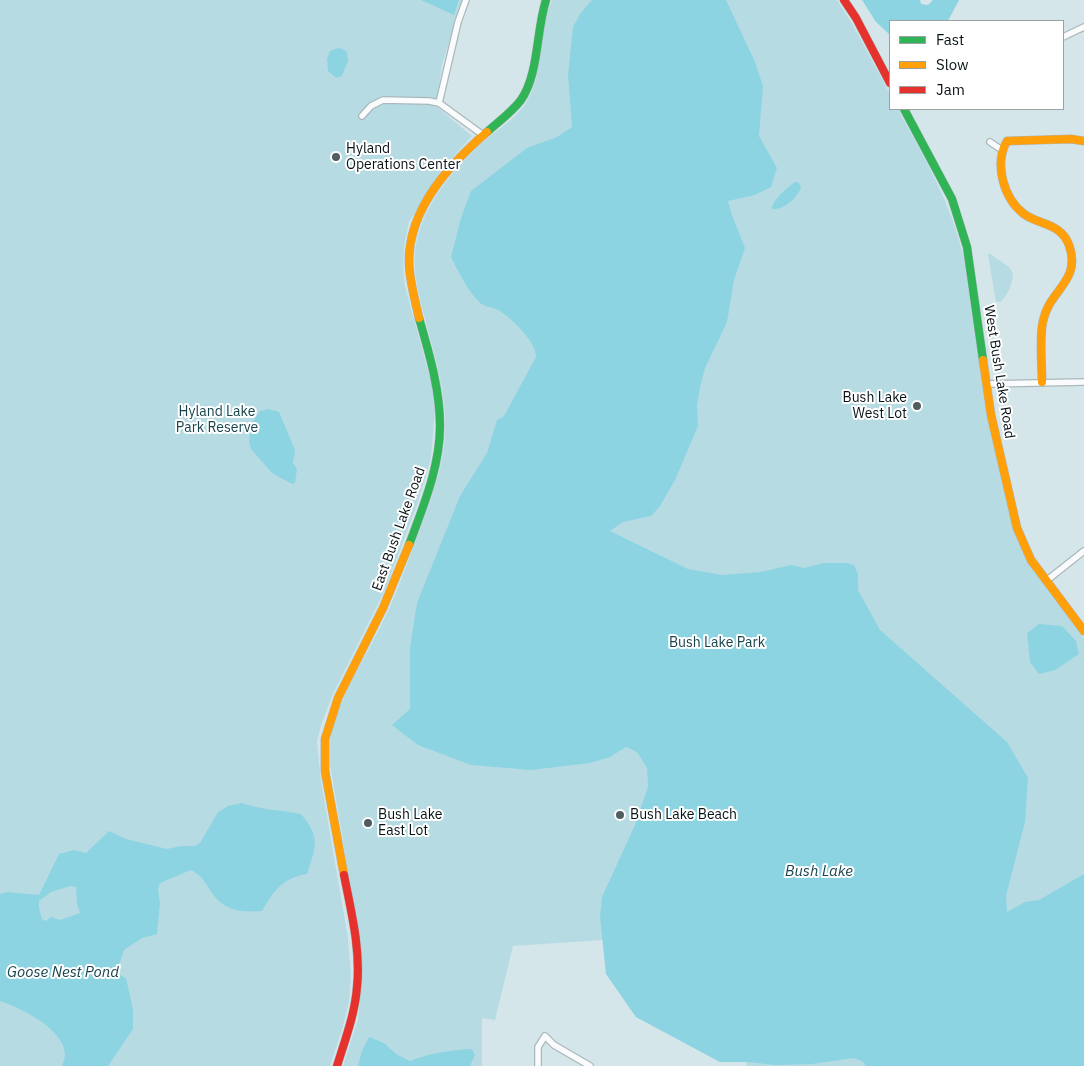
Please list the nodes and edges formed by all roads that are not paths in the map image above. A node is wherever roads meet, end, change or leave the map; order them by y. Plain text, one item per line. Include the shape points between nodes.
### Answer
1 (466, 0) edge
2 (546, 0) edge
3 (844, 0) edge
4 (1084, 27) edge
5 (1064, 37) edge
6 (889, 81) edge
7 (439, 104) junction
8 (905, 110) edge
9 (362, 116) dead end
10 (483, 135) junction
11 (1084, 141) edge
12 (990, 142) dead end
13 (1002, 150) junction
14 (1042, 382) junction
15 (1084, 382) edge
16 (987, 384) junction
17 (1084, 551) edge
18 (1046, 581) junction
19 (1084, 631) edge
20 (337, 1066) edge
21 (538, 1066) edge
22 (590, 1066) edge

1 - 7 street
2 - 10 street, East Bush Lake Road via 524,94 513,110
3 - 6 street
4 - 5 street
7 - 9 street via 383,100
7 - 10 street
8 - 16 street, West Bush Lake Road via 941,177 960,223
10 - 20 street, East Bush Lake Road via 436,188 413,233 409,272 440,404 436,460 401,565 337,701 325,740 325,771 351,914 358,977 353,1016
11 - 13 street via 1007,141
12 - 13 street
13 - 14 street via 1002,176 1017,207 1024,214 1049,223 1062,232 1072,256 1070,277 1051,302 1043,320
14 - 15 street
14 - 16 street
16 - 18 street, West Bush Lake Road via 993,426 1017,528 1031,560
17 - 18 street
18 - 19 street, West Bush Lake Road
21 - 22 street via 538,1047 545,1036

